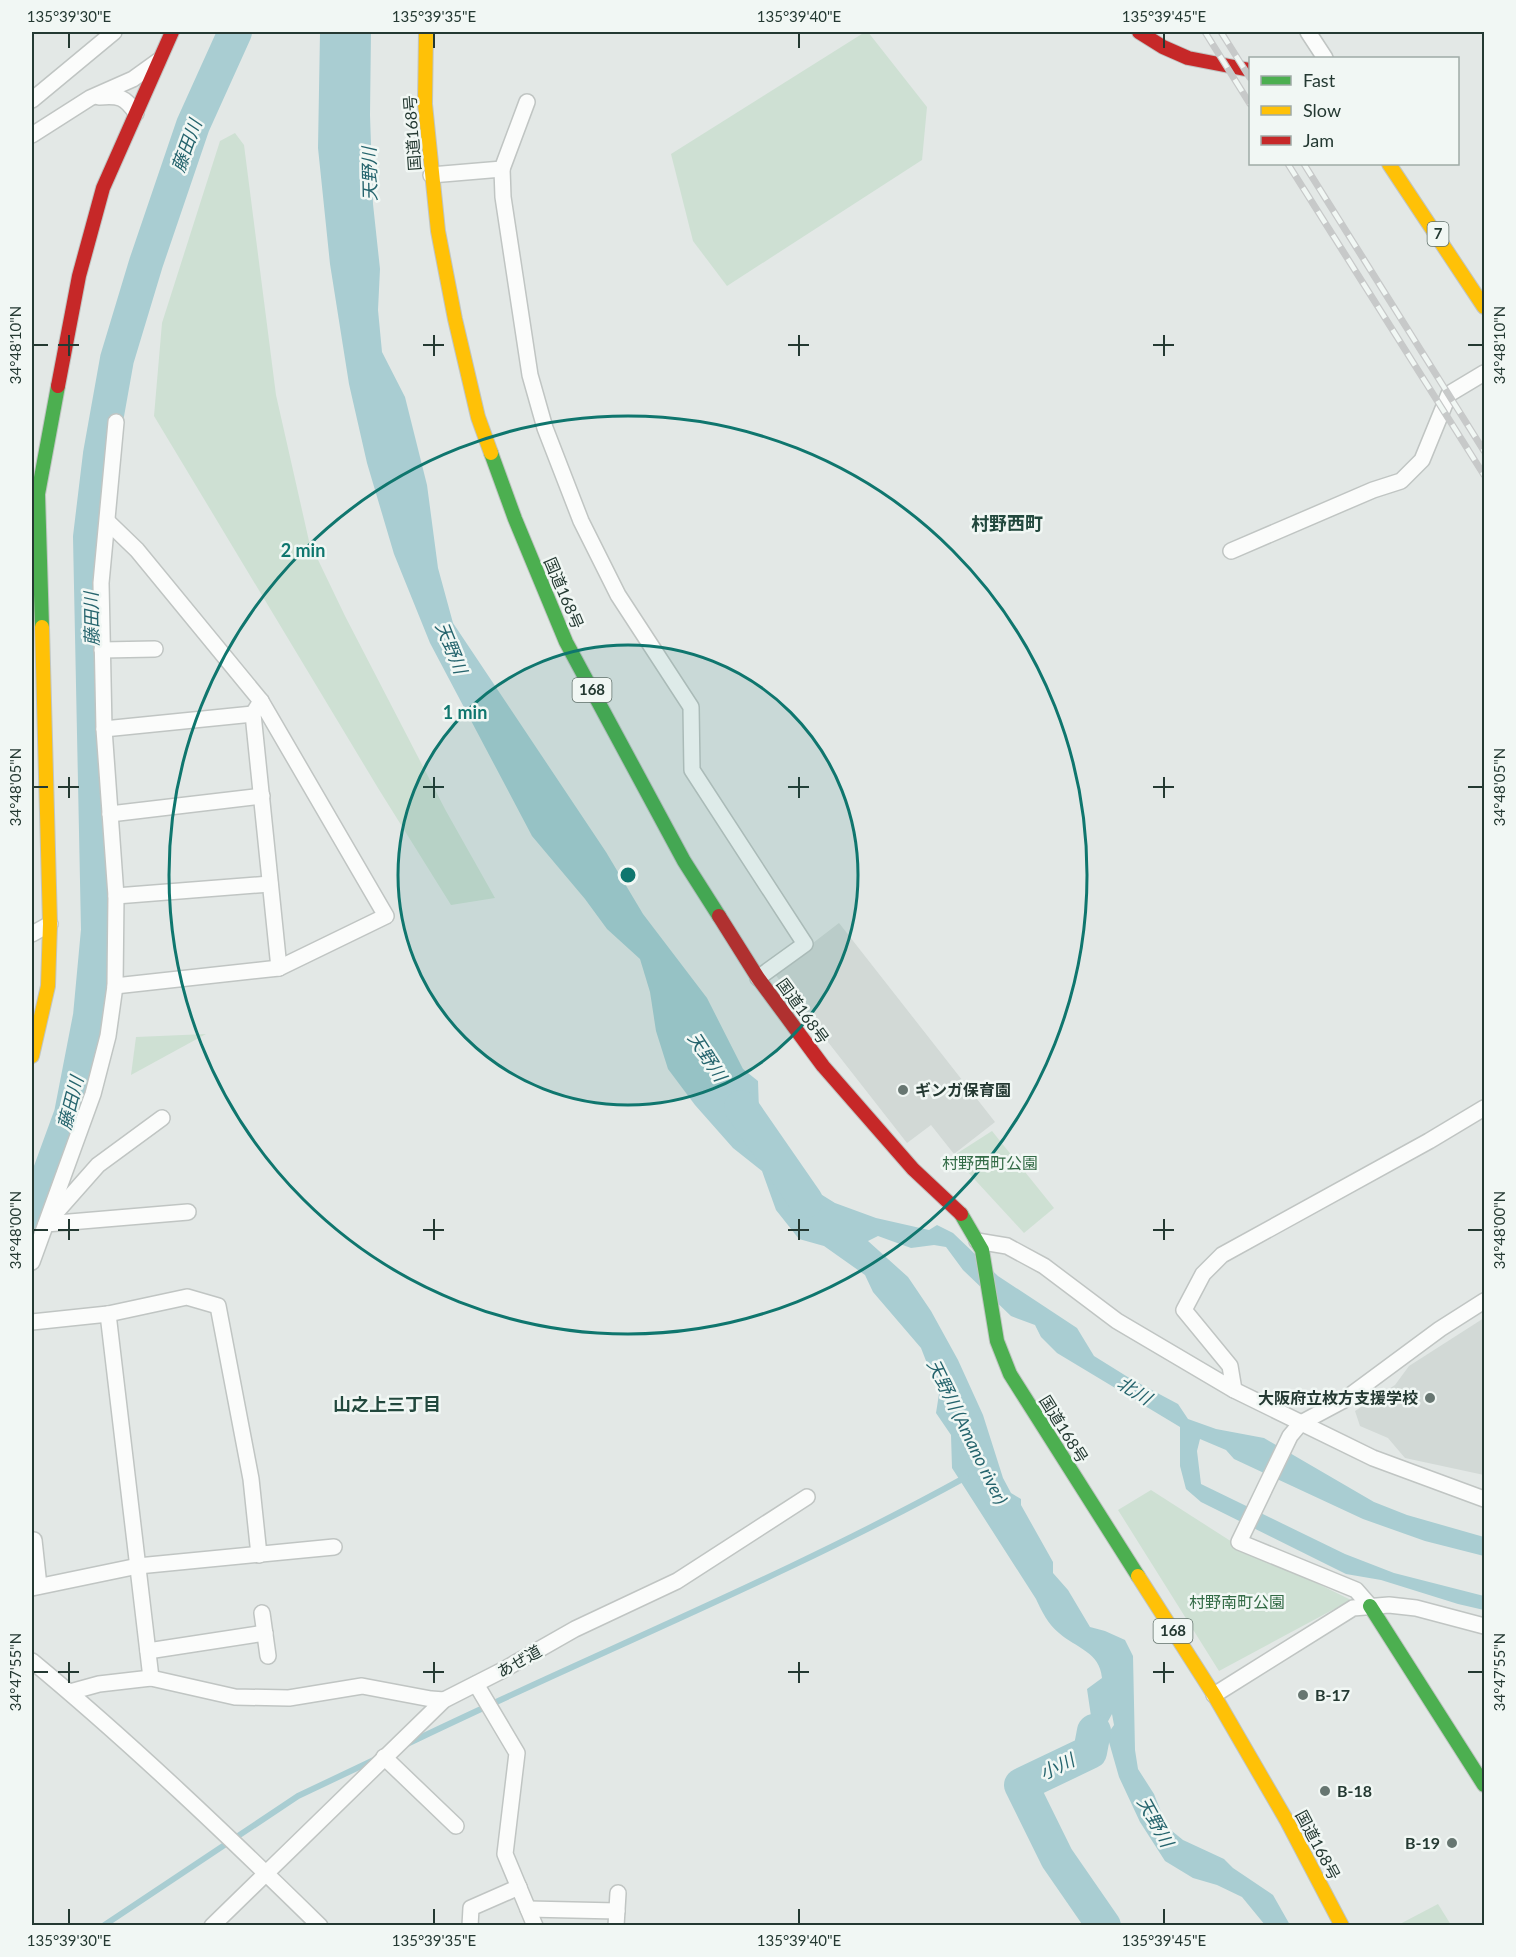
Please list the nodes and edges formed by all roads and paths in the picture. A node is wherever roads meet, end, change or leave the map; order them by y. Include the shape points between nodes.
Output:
1 (114, 32) edge
2 (172, 32) edge
3 (426, 32) edge
4 (1139, 32) edge
5 (1308, 32) edge
6 (1324, 57) edge
7 (159, 60) junction
8 (1249, 70) edge
9 (90, 98) junction
10 (32, 100) edge
11 (527, 102) dead end
12 (136, 113) junction
13 (32, 135) edge
14 (1390, 165) edge
15 (502, 169) junction
16 (431, 175) junction
17 (1485, 307) edge
18 (1485, 373) edge
19 (116, 422) dead end
20 (108, 522) junction
21 (1231, 551) dead end
22 (155, 649) dead end
23 (102, 650) junction
24 (257, 708) junction
25 (104, 729) junction
26 (262, 796) junction
27 (110, 814) junction
28 (270, 884) junction
29 (116, 896) junction
30 (50, 924) junction
31 (32, 934) edge
32 (279, 968) junction
33 (758, 978) junction
34 (115, 986) junction
35 (33, 1040) edge
36 (32, 1056) edge
37 (1485, 1108) edge
38 (162, 1118) dead end
39 (188, 1212) dead end
40 (46, 1224) junction
41 (979, 1246) junction
42 (32, 1262) edge
43 (1485, 1301) edge
44 (108, 1314) junction
45 (32, 1322) edge
46 (1234, 1390) junction
47 (1301, 1423) junction
48 (807, 1497) dead end
49 (1485, 1499) edge
50 (34, 1540) dead end
51 (334, 1547) dead end
52 (259, 1554) junction
53 (138, 1566) junction
54 (35, 1587) edge
55 (1370, 1606) junction
56 (262, 1613) dead end
57 (1485, 1626) edge
58 (265, 1633) junction
59 (148, 1651) junction
60 (268, 1656) dead end
61 (32, 1661) edge
62 (152, 1678) junction
63 (476, 1684) junction
64 (70, 1692) junction
65 (1214, 1695) junction
66 (444, 1700) junction
67 (384, 1757) junction
68 (1485, 1785) edge
69 (456, 1826) dead end
70 (267, 1873) junction
71 (519, 1887) junction
72 (618, 1893) dead end
73 (528, 1909) junction
74 (616, 1918) edge
75 (212, 1926) edge
76 (320, 1926) edge
77 (470, 1926) edge
78 (535, 1926) edge
79 (1342, 1926) edge

1 - 10 street
2 - 7 main road
3 - 16 main road, 国道168号 / 168 via 425,104
4 - 8 main road via 1188,58
5 - 6 street
7 - 9 street via 133,79
7 - 12 main road
9 - 12 street via 112,96 127,100
9 - 13 street
11 - 15 street
12 - 30 main road via 103,188 79,276 38,494
14 - 17 main road, 7
15 - 16 street
15 - 33 street via 530,375 545,428 580,520 618,595 691,707 692,770 805,944
16 - 33 main road, 国道168号 / 168 via 455,319 478,417 515,519 566,642 684,861
18 - 21 street via 1449,394 1422,460 1401,481
19 - 20 street
20 - 23 street via 101,583
20 - 24 street via 144,558
22 - 23 street
23 - 25 street
24 - 25 street
24 - 26 street
24 - 32 street via 386,915
25 - 27 street
26 - 27 street
26 - 28 street
27 - 29 street
28 - 29 street
28 - 32 street
29 - 34 street
30 - 31 street
30 - 35 main road via 48,986
32 - 34 street
33 - 41 main road, 国道168号 / 168 via 823,1066 914,1169 959,1211
34 - 40 street via 108,1036 93,1094
35 - 36 main road
37 - 46 street via 1222,1255 1203,1274 1184,1310 1230,1366
38 - 40 street via 98,1165
39 - 40 street
40 - 42 street
41 - 46 street via 1007,1246 1044,1266 1117,1321
41 - 65 main road, 国道168号 / 168 via 997,1341 1010,1374
43 - 47 street via 1344,1400
44 - 45 street
44 - 52 street via 187,1298 218,1306 251,1479
44 - 53 street
46 - 47 street
47 - 49 street via 1373,1458
47 - 55 street via 1290,1436 1239,1542 1356,1590
48 - 63 street, あぜ道 via 677,1581 574,1629
50 - 54 street
51 - 52 street
52 - 53 street
53 - 54 street
53 - 59 street
55 - 57 street via 1416,1608
55 - 65 street via 1353,1608
55 - 68 main road
56 - 58 street
58 - 59 street
58 - 60 street
59 - 62 street
61 - 64 street
62 - 64 street via 99,1684
62 - 66 street via 235,1697 289,1698 362,1686
63 - 66 street, あぜ道
63 - 71 street via 518,1753 505,1854
64 - 70 street
65 - 79 main road, 国道168号 / 168
66 - 67 street, あぜ道
67 - 69 street
67 - 70 street, あぜ道
70 - 75 street, あぜ道
70 - 76 street
71 - 73 street
71 - 77 street via 471,1908
72 - 74 street
73 - 74 street
73 - 78 street

